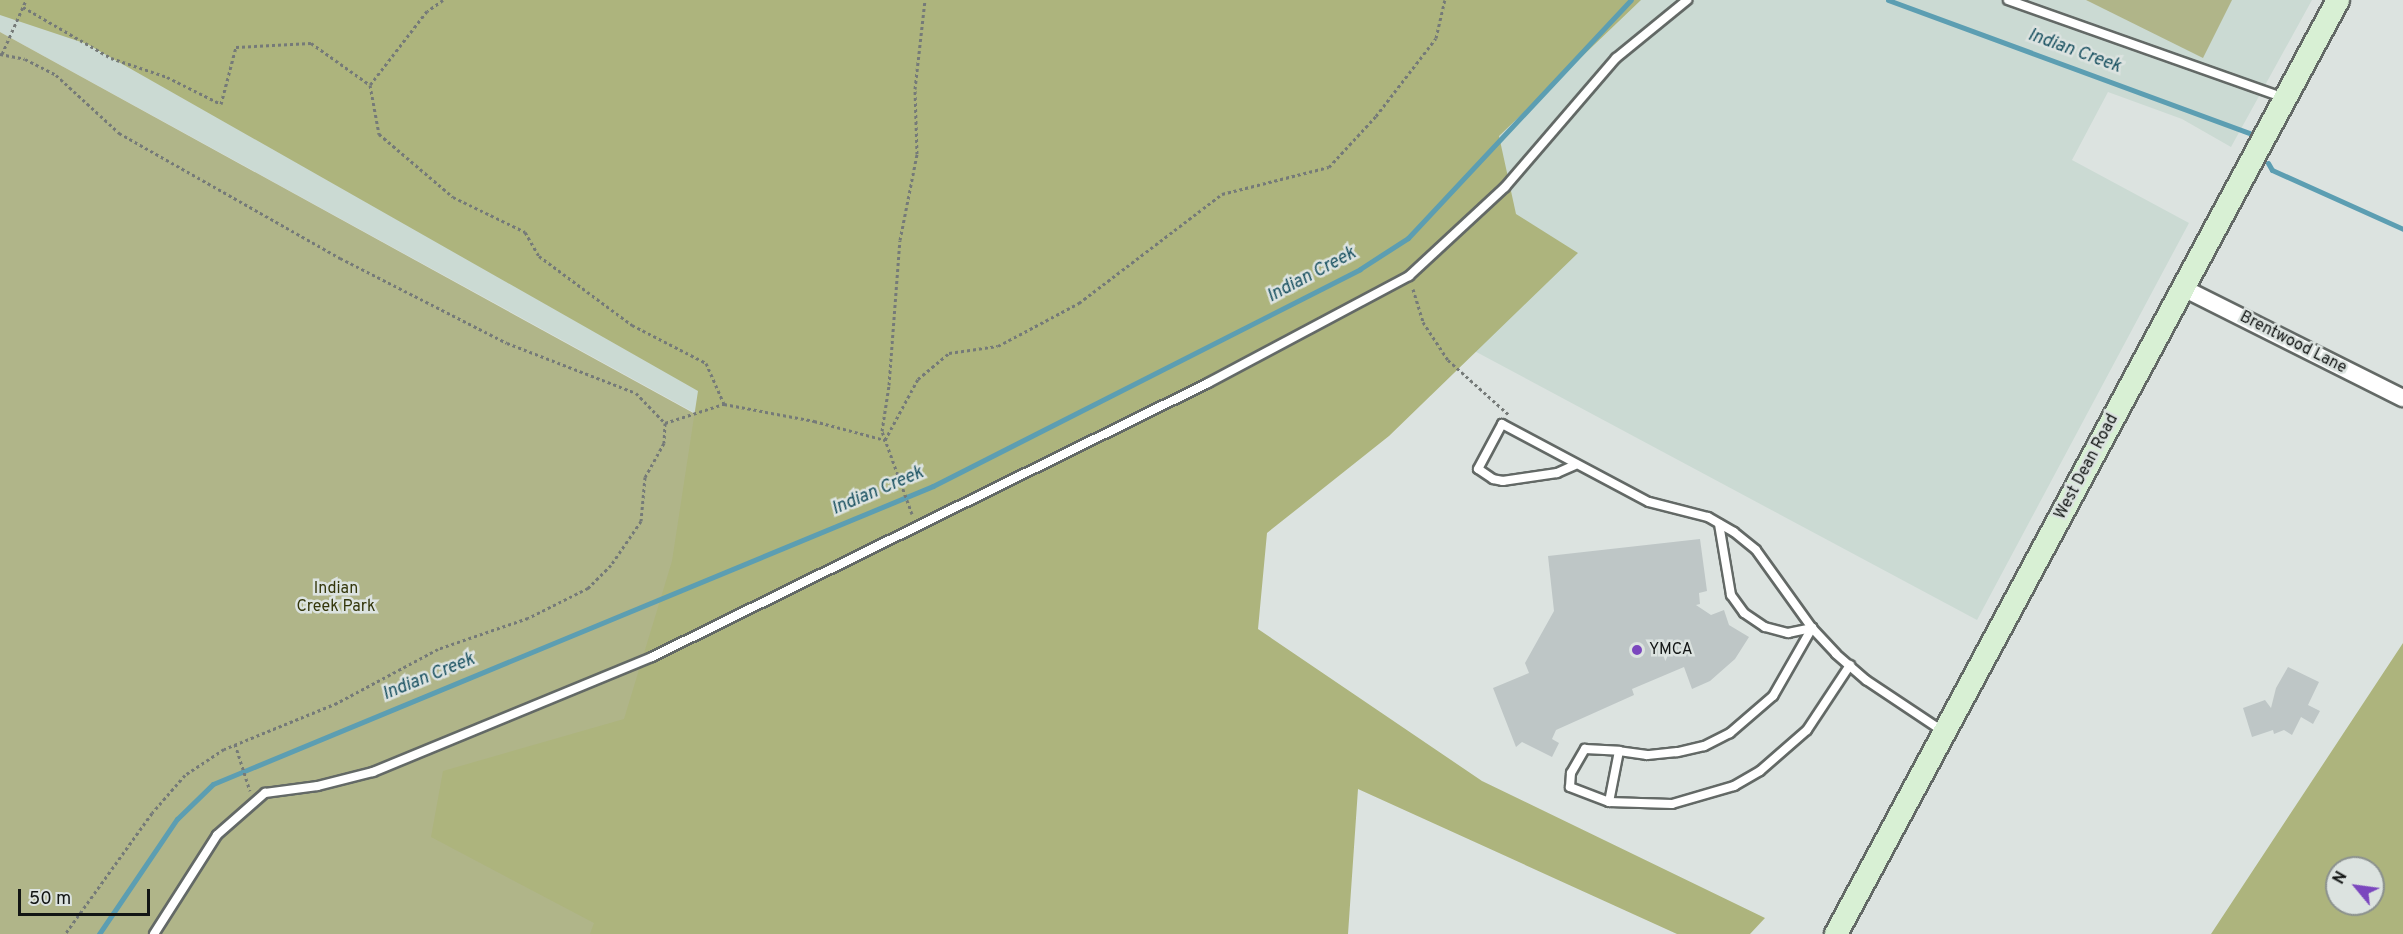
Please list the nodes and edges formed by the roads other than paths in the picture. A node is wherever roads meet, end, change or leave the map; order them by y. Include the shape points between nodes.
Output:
1 (1687, 0) edge
2 (2008, 0) edge
3 (2338, 0) edge
4 (2285, 99) junction
5 (2183, 288) junction
6 (2403, 398) edge
7 (1575, 465) junction
8 (1719, 524) junction
9 (1812, 628) junction
10 (1850, 665) junction
11 (1944, 733) junction
12 (1619, 751) junction
13 (1609, 802) junction
14 (154, 934) edge
15 (1836, 934) edge

1 - 14 lane via 1616,58 1505,187 1409,276 1208,383 652,657 373,772 318,786 265,793 217,836
2 - 4 lane
3 - 4 street, West Dean Road
4 - 5 street, West Dean Road
5 - 6 street, Brentwood Lane
5 - 11 street, West Dean Road
7 - 7 lane via 1502,424 1478,469 1503,481 1557,473
7 - 8 lane via 1649,502 1684,509
8 - 9 lane via 1756,550
8 - 9 lane via 1731,595 1744,613 1765,627 1788,633
9 - 10 lane
9 - 12 lane via 1773,696 1730,733 1704,746 1677,752 1647,755
10 - 11 lane
10 - 13 lane via 1807,730 1760,771 1734,786 1672,804
11 - 15 street, West Dean Road
12 - 13 lane
12 - 13 lane via 1585,749 1571,773 1570,787

